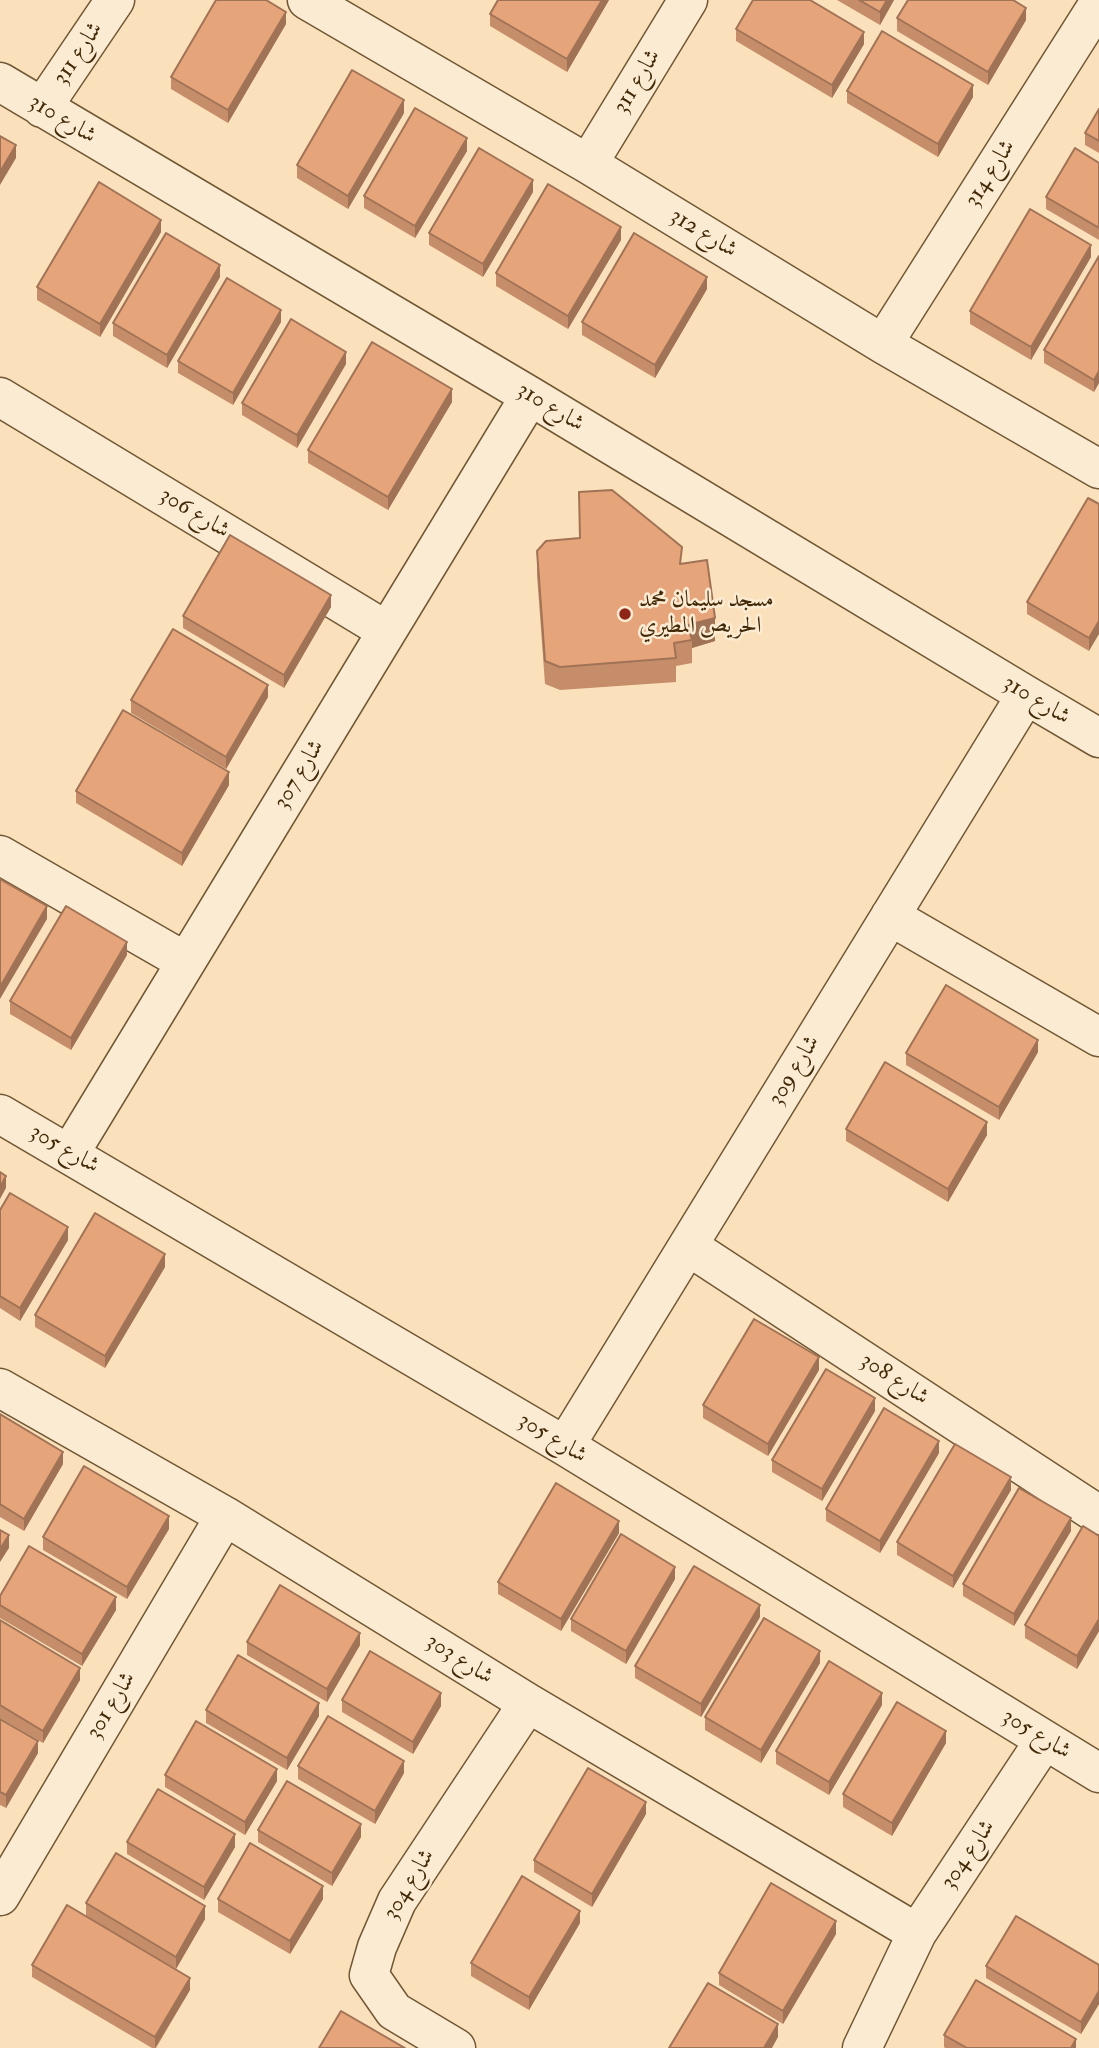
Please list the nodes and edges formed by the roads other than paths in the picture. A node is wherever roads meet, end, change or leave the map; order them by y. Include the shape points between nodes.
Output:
1 (115, 0) edge
2 (307, 0) edge
3 (688, 0) edge
4 (1099, 3) edge
5 (0, 82) edge
6 (42, 108) junction
7 (589, 164) junction
8 (883, 344) junction
9 (530, 396) junction
10 (0, 397) edge
11 (1099, 469) edge
12 (387, 631) junction
13 (1026, 695) junction
14 (1099, 738) edge
15 (0, 855) edge
16 (890, 916) junction
17 (186, 962) junction
18 (1099, 1037) edge
19 (0, 1114) edge
20 (70, 1153) junction
21 (688, 1246) junction
22 (0, 1388) edge
23 (565, 1446) junction
24 (1099, 1515) edge
25 (225, 1516) junction
26 (528, 1703) junction
27 (1044, 1741) junction
28 (1099, 1773) edge
29 (0, 1896) edge
30 (917, 1933) junction
31 (456, 2048) edge
32 (862, 2048) edge

1 - 6 street, شارع 311
2 - 7 street, شارع 312
3 - 7 street, شارع 311
4 - 8 street, شارع 314
5 - 6 street, شارع 310
6 - 9 street, شارع 310
7 - 8 street, شارع 312
8 - 11 street, شارع 312
9 - 12 street, شارع 307
9 - 13 street, شارع 310
10 - 12 street, شارع 306
12 - 17 street, شارع 307
13 - 14 street, شارع 310
13 - 16 street, شارع 309
15 - 17 street
16 - 18 street
16 - 21 street, شارع 309
17 - 20 street, شارع 307
19 - 20 street, شارع 305
20 - 23 street, شارع 305
21 - 23 street, شارع 309
21 - 24 street, شارع 308
22 - 25 street, شارع 303
23 - 27 street, شارع 305
25 - 26 street, شارع 303
25 - 29 street, شارع 301
26 - 30 street, شارع 303
26 - 31 street, شارع 304 via 397,1901 369,1975 394,2011
27 - 28 street, شارع 305
27 - 30 street, شارع 304
30 - 32 street, شارع 304

